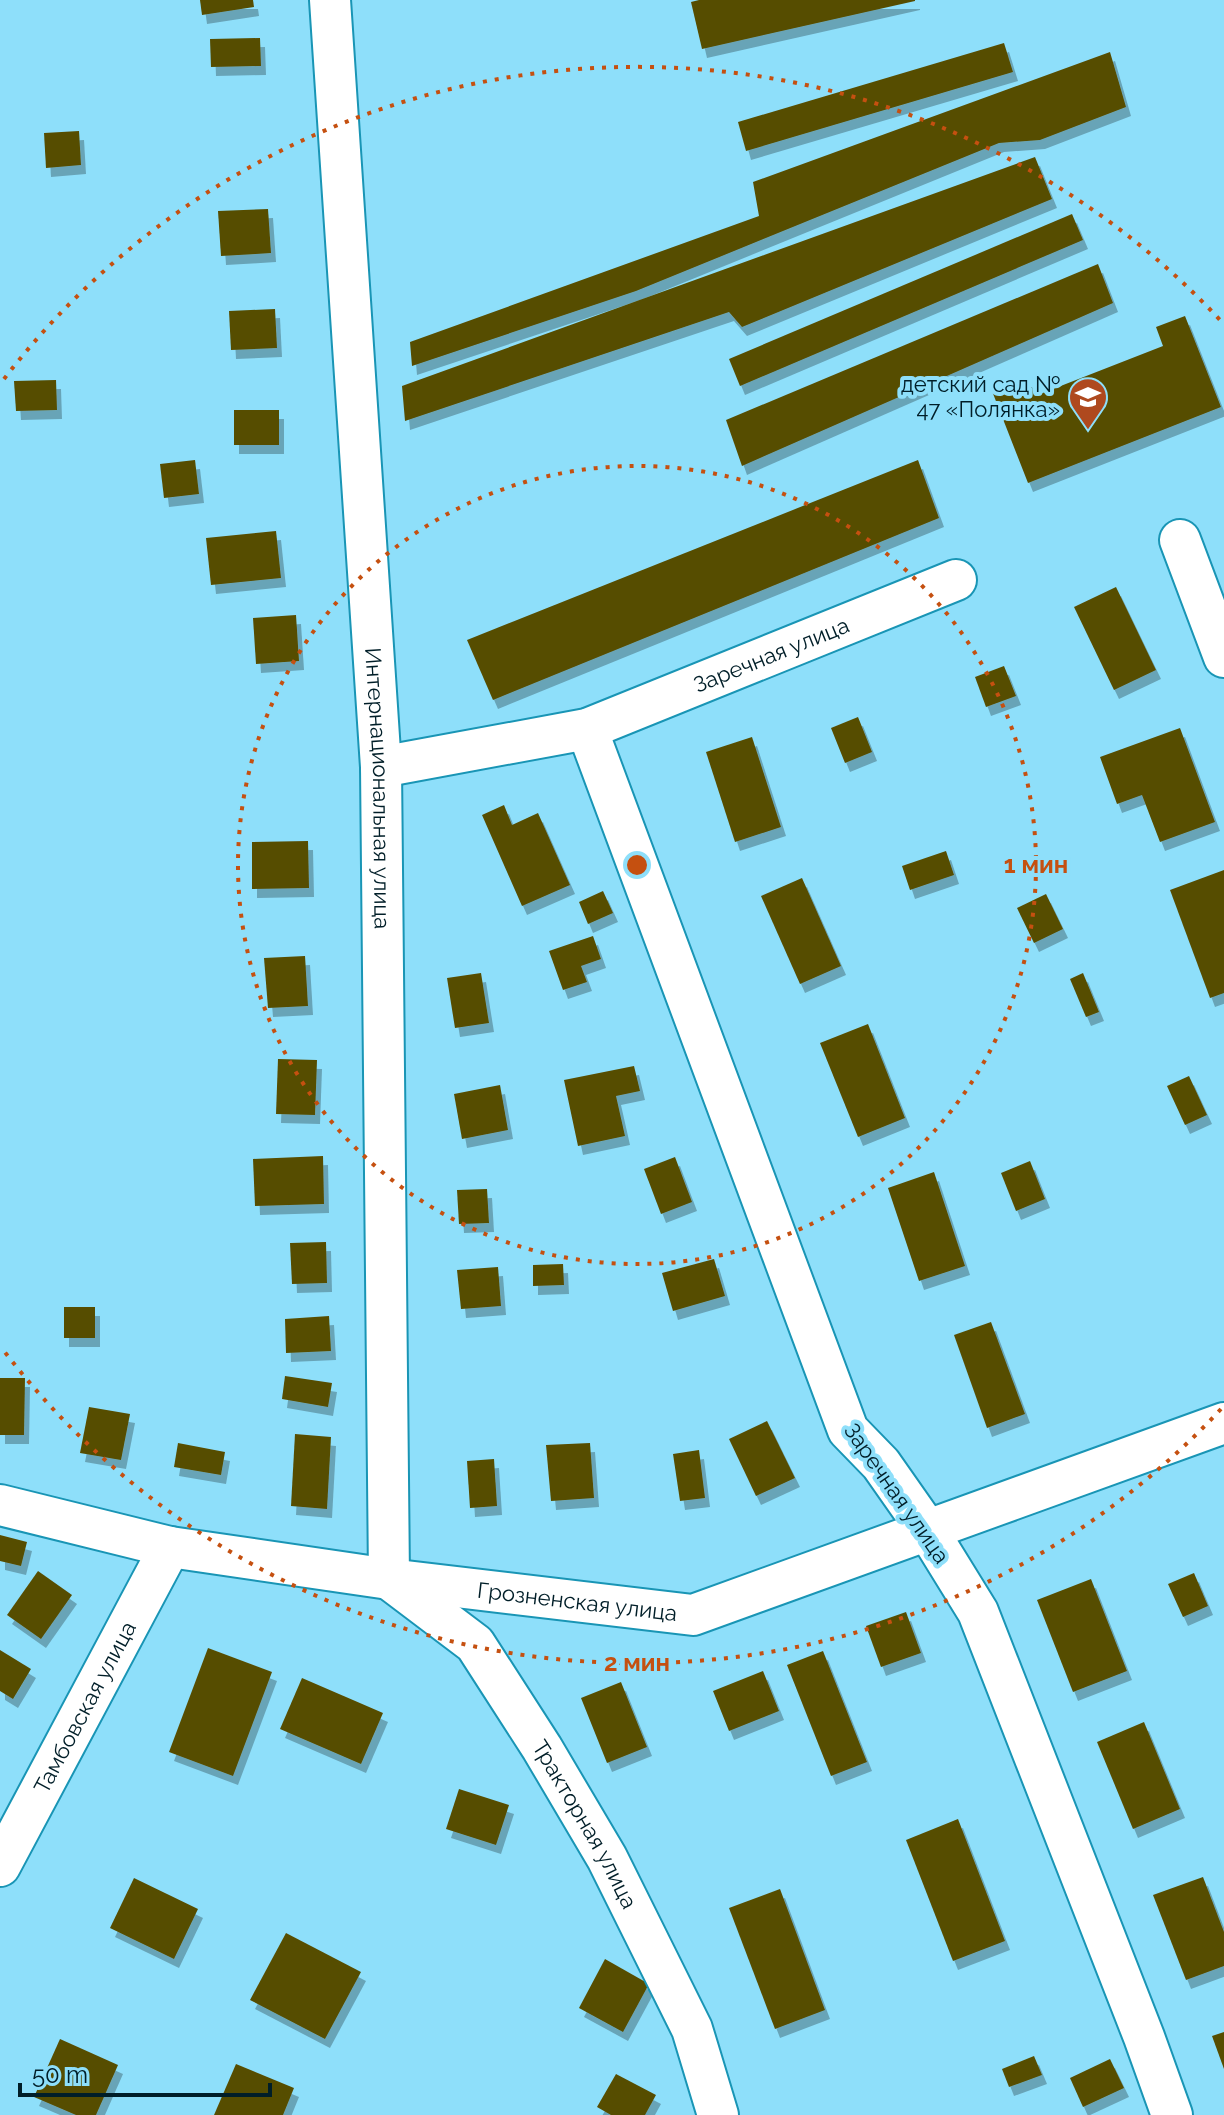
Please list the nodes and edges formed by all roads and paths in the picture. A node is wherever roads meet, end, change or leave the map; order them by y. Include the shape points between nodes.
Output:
1 (330, 0) edge
2 (1180, 540) dead end
3 (956, 580) dead end
4 (1224, 657) edge
5 (587, 729) junction
6 (381, 767) junction
7 (1224, 1423) edge
8 (0, 1505) edge
9 (928, 1531) junction
10 (170, 1547) junction
11 (389, 1579) junction
12 (0, 1866) edge
13 (713, 2110) edge
14 (1172, 2115) edge

1 - 6 street, Интернациональная улица
2 - 4 street
3 - 5 street, Заречная улица
5 - 6 street, Заречная улица
5 - 9 street, Заречная улица via 848,1430 881,1464
6 - 11 street, Интернациональная улица
7 - 9 street, Грозненская улица
8 - 10 street, Грозненская улица
9 - 11 street, Грозненская улица via 693,1615
9 - 14 street, Заречная улица via 978,1612
10 - 11 street, Грозненская улица
10 - 12 street, Тамбовская улица
11 - 13 street, Тракторная улица via 475,1644 542,1748 607,1858 692,2029

